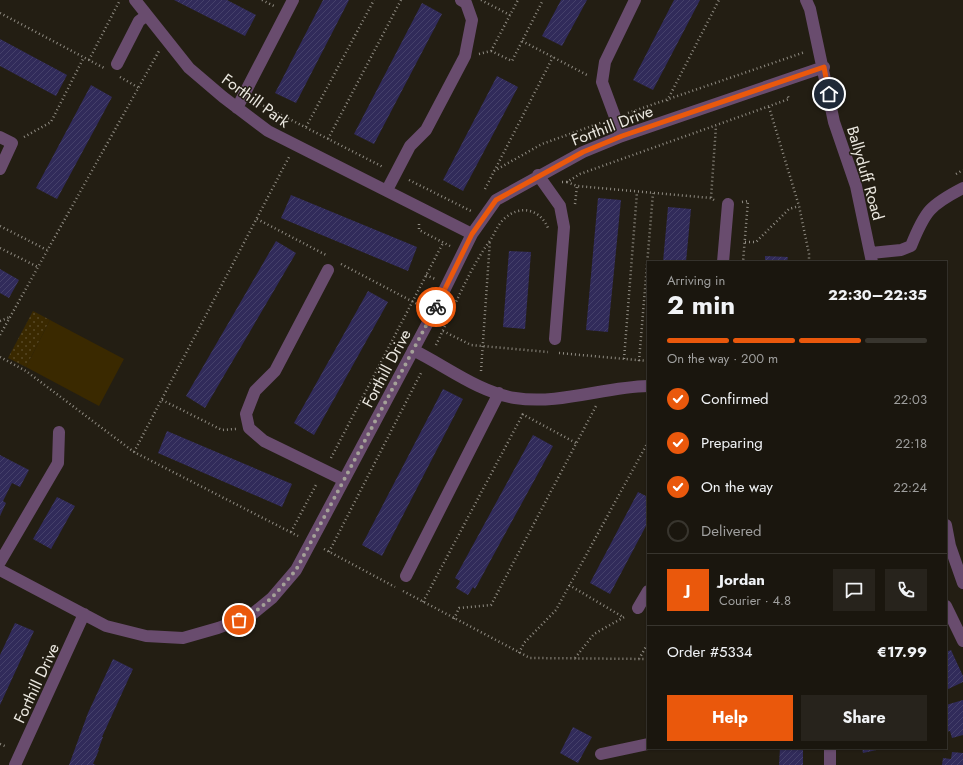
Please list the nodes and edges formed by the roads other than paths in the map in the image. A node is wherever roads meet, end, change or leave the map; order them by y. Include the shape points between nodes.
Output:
1 (135, 0) edge
2 (293, 0) edge
3 (461, 0) edge
4 (635, 0) edge
5 (806, 0) edge
6 (147, 15) junction
7 (117, 64) dead end
8 (824, 67) junction
9 (237, 108) junction
10 (622, 136) junction
11 (0, 137) edge
12 (0, 169) edge
13 (541, 179) junction
14 (963, 188) edge
15 (387, 190) junction
16 (728, 204) road end
17 (472, 234) junction
18 (872, 257) edge
19 (723, 261) edge
20 (328, 270) dead end
21 (555, 339) dead end
22 (413, 350) junction
23 (647, 386) edge
24 (497, 398) junction
25 (58, 432) dead end
26 (344, 480) junction
27 (947, 530) edge
28 (0, 562) edge
29 (0, 570) edge
30 (406, 576) dead end
31 (963, 583) edge
32 (647, 593) edge
33 (638, 608) road end
34 (947, 612) edge
35 (84, 614) junction
36 (963, 641) edge
37 (647, 744) edge
38 (830, 749) edge
39 (601, 754) dead end
40 (15, 765) edge
41 (830, 765) edge

1 - 6 street, Forthill Park
2 - 9 street
3 - 15 street via 466,3 472,20 465,56 426,130 410,146
4 - 10 street via 605,62 602,82
5 - 8 street, Ballyduff Road
6 - 7 street via 139,21
6 - 9 street, Forthill Park via 189,68
8 - 10 street, Forthill Drive
8 - 18 street, Ballyduff Road via 834,122 856,186
9 - 15 street, Forthill Park via 268,131
10 - 13 street, Forthill Drive via 583,152
11 - 12 street via 12,143
13 - 17 street, Forthill Drive via 496,200
13 - 21 street via 560,206 564,227
14 - 18 street via 939,201 926,215 911,246
15 - 17 street, Forthill Park
16 - 19 street
17 - 22 street, Forthill Drive
20 - 26 street via 276,371 255,391 246,414 249,428 264,441
22 - 24 street
22 - 26 street, Forthill Drive
23 - 24 street via 548,399
24 - 30 street
25 - 28 street via 58,464
26 - 35 street, Forthill Drive via 296,570 272,598 250,616 183,638 146,636 106,626
27 - 31 street
29 - 35 street, Forthill Drive
32 - 33 street
34 - 36 street
35 - 40 street, Forthill Drive
37 - 39 street
38 - 41 street

